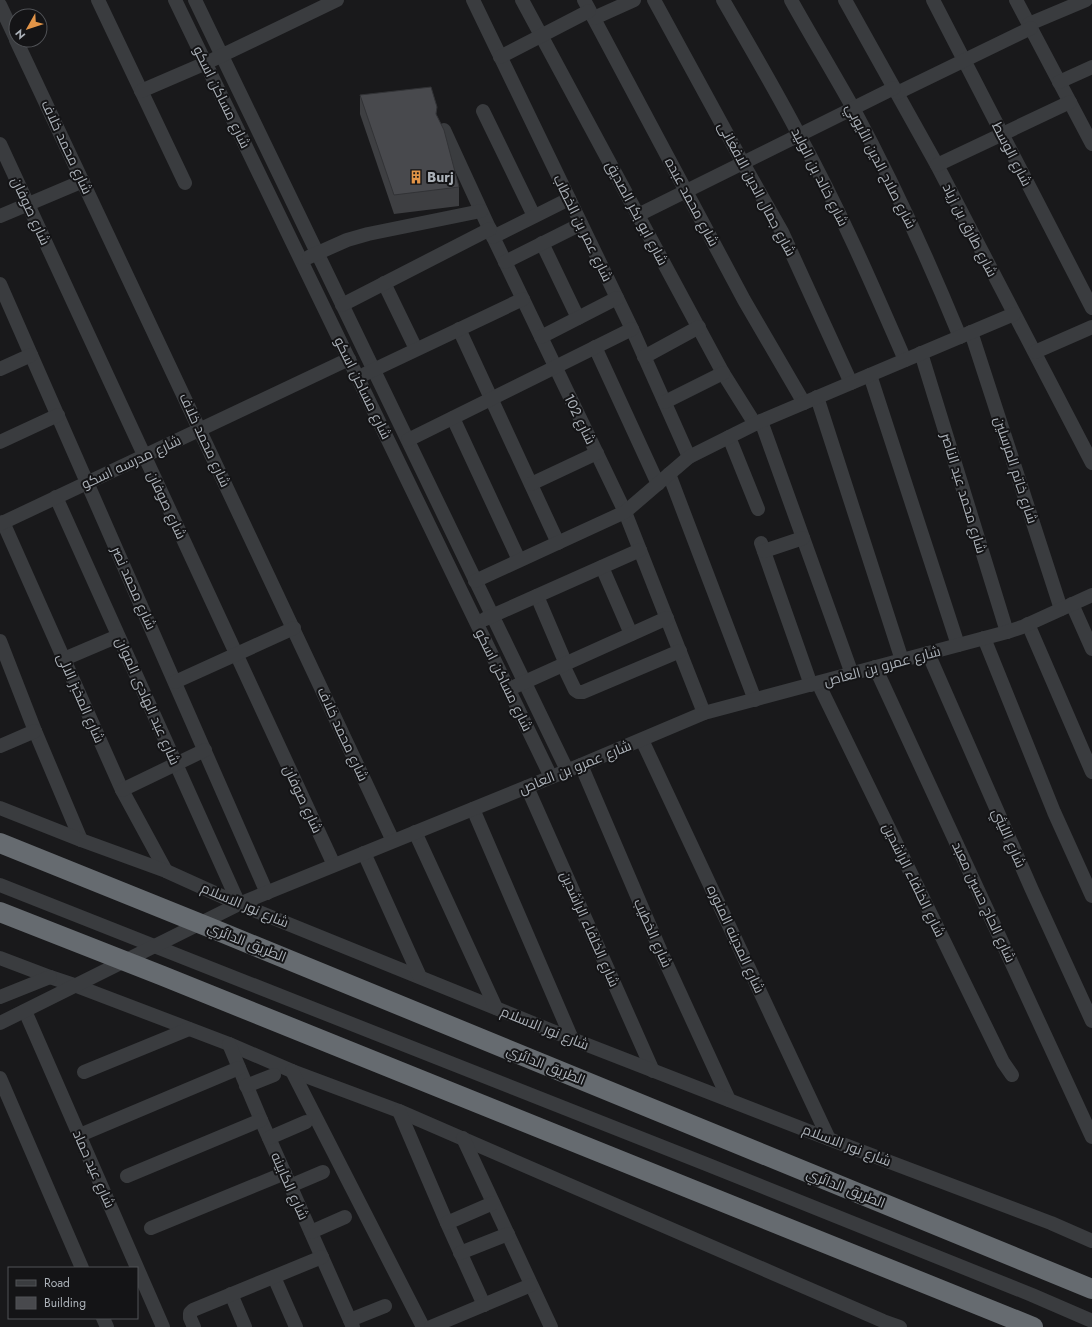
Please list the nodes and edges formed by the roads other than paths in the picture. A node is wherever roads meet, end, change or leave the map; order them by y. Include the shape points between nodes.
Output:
1 (98, 0) edge
2 (337, 0) edge
3 (473, 0) edge
4 (522, 0) edge
5 (634, 0) edge
6 (723, 0) edge
7 (791, 0) edge
8 (845, 0) edge
9 (933, 0) edge
10 (1016, 0) edge
11 (1086, 0) edge
12 (200, 1) edge
13 (656, 1) edge
14 (0, 5) edge
15 (178, 6) edge
16 (589, 10) edge
17 (8, 22) edge
18 (1030, 26) junction
19 (541, 36) junction
20 (20, 48) edge
21 (222, 55) junction
22 (500, 57) junction
23 (964, 61) junction
24 (206, 63) junction
25 (1092, 67) edge
26 (1059, 82) junction
27 (141, 91) junction
28 (896, 91) junction
29 (1070, 102) junction
30 (853, 108) junction
31 (483, 111) dead end
32 (444, 130) edge
33 (1002, 134) junction
34 (799, 135) junction
35 (1090, 138) edge
36 (0, 144) edge
37 (743, 163) junction
38 (937, 165) junction
39 (83, 181) junction
40 (185, 183) dead end
41 (686, 191) junction
42 (569, 199) junction
43 (28, 204) junction
44 (481, 211) junction
45 (638, 215) junction
46 (0, 216) edge
47 (534, 216) junction
48 (581, 224) junction
49 (491, 233) junction
50 (542, 243) junction
51 (317, 253) junction
52 (302, 261) junction
53 (505, 262) junction
54 (384, 283) junction
55 (1, 290) edge
56 (617, 298) junction
57 (523, 299) junction
58 (342, 305) junction
59 (1092, 308) edge
60 (1014, 314) junction
61 (578, 318) junction
62 (1092, 327) edge
63 (699, 328) junction
64 (459, 329) junction
65 (632, 329) junction
66 (966, 334) junction
67 (541, 337) junction
68 (595, 347) junction
69 (416, 349) junction
70 (1035, 352) junction
71 (921, 353) junction
72 (31, 355) junction
73 (644, 357) junction
74 (349, 359) junction
75 (905, 360) junction
76 (555, 367) junction
77 (0, 369) edge
78 (374, 370) junction
79 (723, 373) junction
80 (870, 375) junction
81 (358, 377) junction
82 (851, 383) junction
83 (491, 399) junction
84 (810, 400) junction
85 (665, 402) junction
86 (58, 415) junction
87 (453, 418) junction
88 (758, 422) junction
89 (200, 430) junction
90 (730, 437) junction
91 (408, 440) junction
92 (0, 442) edge
93 (597, 453) junction
94 (144, 456) junction
95 (689, 457) junction
96 (1092, 463) edge
97 (669, 474) junction
98 (88, 483) junction
99 (531, 484) junction
100 (658, 484) junction
101 (56, 498) junction
102 (758, 509) dead end
103 (442, 510) junction
104 (625, 512) junction
105 (425, 517) junction
106 (1, 523) edge
107 (803, 538) junction
108 (558, 542) junction
109 (640, 550) junction
110 (519, 560) junction
111 (602, 567) junction
112 (475, 580) junction
113 (1092, 595) edge
114 (537, 596) junction
115 (1066, 606) junction
116 (492, 616) junction
117 (667, 618) junction
118 (476, 623) junction
119 (1028, 624) junction
120 (294, 628) junction
121 (1007, 632) junction
122 (631, 634) junction
123 (118, 636) junction
124 (984, 638) junction
125 (0, 641) edge
126 (958, 645) junction
127 (1092, 649) edge
128 (680, 650) junction
129 (928, 653) junction
130 (236, 654) junction
131 (64, 659) junction
132 (902, 660) junction
133 (564, 664) junction
134 (5, 668) edge
135 (875, 668) junction
136 (852, 674) junction
137 (175, 682) junction
138 (525, 682) junction
139 (815, 684) junction
140 (509, 689) junction
141 (755, 700) junction
142 (704, 713) junction
143 (35, 731) junction
144 (642, 740) junction
145 (0, 746) edge
146 (205, 750) junction
147 (176, 764) junction
148 (581, 765) junction
149 (567, 770) junction
150 (1092, 772) edge
151 (551, 777) junction
152 (526, 787) junction
153 (122, 790) junction
154 (0, 808) edge
155 (473, 809) junction
156 (415, 832) junction
157 (81, 840) junction
158 (393, 841) junction
159 (0, 843) edge
160 (364, 853) junction
161 (334, 865) junction
162 (166, 871) junction
163 (0, 885) edge
164 (268, 892) junction
165 (1092, 896) edge
166 (240, 904) junction
167 (0, 912) edge
168 (0, 958) edge
169 (50, 977) junction
170 (420, 977) junction
171 (74, 985) junction
172 (0, 997) edge
173 (496, 1008) junction
174 (25, 1011) junction
175 (1092, 1021) edge
176 (0, 1023) edge
177 (189, 1029) junction
178 (572, 1039) junction
179 (229, 1044) junction
180 (239, 1068) junction
181 (292, 1071) junction
182 (653, 1071) junction
183 (84, 1072) dead end
184 (274, 1075) dead end
185 (1012, 1076) dead end
186 (0, 1078) edge
187 (246, 1086) junction
188 (728, 1100) junction
189 (399, 1111) junction
190 (261, 1120) junction
191 (306, 1122) dead end
192 (80, 1135) junction
193 (1092, 1137) edge
194 (269, 1138) junction
195 (463, 1138) junction
196 (829, 1139) junction
197 (323, 1172) dead end
198 (127, 1176) dead end
199 (288, 1179) junction
200 (493, 1203) junction
201 (345, 1217) dead end
202 (447, 1223) junction
203 (151, 1228) dead end
204 (311, 1232) junction
205 (508, 1234) junction
206 (1092, 1241) edge
207 (460, 1253) junction
208 (322, 1257) junction
209 (82, 1267) edge
210 (137, 1267) edge
211 (138, 1269) edge
212 (274, 1277) junction
213 (531, 1285) junction
214 (1092, 1289) edge
215 (231, 1294) junction
216 (484, 1305) junction
217 (385, 1306) dead end
218 (1092, 1321) edge
219 (352, 1324) edge
220 (163, 1327) edge
221 (194, 1327) edge
222 (245, 1327) edge
223 (296, 1327) edge
224 (423, 1327) edge
225 (431, 1327) edge
226 (551, 1327) edge
227 (900, 1327) edge
228 (1033, 1327) edge

1 - 27 street
2 - 21 street
3 - 22 street, شارع عمر بن الخطاب
4 - 19 street, شارع ابو بكر الصديق
5 - 16 street
6 - 34 street, شارع خالد بن الوليد
7 - 30 street, شارع صلاح الدين الأيوبي
8 - 28 street, شارع طارق بن زياد
9 - 23 street, شارع الوسط
10 - 18 street
11 - 18 street
12 - 15 street
12 - 21 street, شارع مساكن اسكو
13 - 37 street, شارع جمال الدين الافغانى
14 - 17 street, شارع محمد خلاف
15 - 24 street, شارع مساكن اسكو
16 - 19 street
16 - 41 street, شارع محمد عبده
18 - 23 street
18 - 26 street
19 - 22 street
19 - 45 street, شارع ابو بكر الصديق
20 - 39 street, شارع محمد خلاف
21 - 24 street
21 - 51 street, شارع مساكن اسكو
22 - 42 street, شارع عمر بن الخطاب
23 - 28 street
23 - 33 street, شارع الوسط
24 - 27 street
24 - 52 street, شارع مساكن اسكو
25 - 26 street
26 - 29 street
27 - 40 street
28 - 30 street
28 - 38 street, شارع طارق بن زياد
29 - 33 street
29 - 35 street
30 - 34 street
30 - 66 street, شارع صلاح الدين الأيوبي
31 - 47 street
32 - 44 street, شارع 102
33 - 38 street
33 - 59 street, شارع الوسط
34 - 37 street
34 - 75 street, شارع خالد بن الوليد via 842,218
36 - 43 street, شارع صوفان
37 - 41 street
37 - 82 street, شارع جمال الدين الافغانى via 782,232
38 - 60 street, شارع طارق بن زياد
39 - 43 street
39 - 89 street, شارع محمد خلاف
41 - 45 street
41 - 84 street, شارع محمد عبده via 744,300
42 - 47 street
42 - 48 street, شارع عمر بن الخطاب
43 - 46 street
43 - 94 street, شارع صوفان
44 - 49 street, شارع 102
44 - 51 street via 368,234
45 - 63 street, شارع ابو بكر الصديق
47 - 49 street
48 - 50 street
48 - 56 street, شارع عمر بن الخطاب
49 - 53 street, شارع 102
49 - 54 street
50 - 53 street
50 - 61 street
51 - 52 street
51 - 58 street, شارع مساكن اسكو
52 - 74 street, شارع مساكن اسكو
53 - 57 street, شارع 102
54 - 58 street
54 - 69 street
55 - 72 street, شارع محمد نصر
56 - 61 street
56 - 65 street, شارع عمر بن الخطاب
57 - 64 street
57 - 67 street, شارع 102
58 - 78 street, شارع مساكن اسكو
60 - 66 street
60 - 70 street, شارع طارق بن زياد
61 - 67 street
62 - 70 street
63 - 73 street
63 - 79 street, شارع ابو بكر الصديق
64 - 69 street
64 - 83 street
65 - 68 street
65 - 73 street, شارع عمر بن الخطاب
66 - 71 street
66 - 115 street, شارع خاتم المرسلين
67 - 76 street, شارع 102
68 - 76 street
68 - 100 street
69 - 78 street
70 - 96 street, شارع طارق بن زياد
71 - 75 street
71 - 121 street, شارع محمد عبد الناصر
72 - 77 street
72 - 86 street, شارع محمد نصر
73 - 85 street, شارع عمر بن الخطاب
74 - 81 street, شارع مساكن اسكو
74 - 89 street, شارع مدرسه اسكو
75 - 80 street
76 - 83 street
76 - 93 street, شارع 102
78 - 81 street
78 - 91 street, شارع مساكن اسكو
79 - 85 street
79 - 88 street, شارع ابو بكر الصديق
80 - 82 street
80 - 126 street
81 - 105 street, شارع مساكن اسكو
82 - 84 street
83 - 87 street
83 - 99 street
84 - 88 street
84 - 132 street, شارع محمد عبده
85 - 95 street, شارع عمر بن الخطاب
86 - 92 street
86 - 98 street, شارع محمد نصر
87 - 91 street
87 - 110 street
88 - 90 street
88 - 107 street, شارع ابو بكر الصديق
89 - 94 street, شارع مدرسه اسكو
89 - 120 street, شارع محمد خلاف
90 - 95 street
90 - 102 street
91 - 103 street, شارع مساكن اسكو
93 - 99 street
93 - 104 street, شارع 102
94 - 98 street, شارع مدرسه اسكو
94 - 130 street, شارع صوفان
95 - 97 street
97 - 100 street
97 - 141 street
98 - 101 street, شارع مدرسه اسكو
98 - 137 street, شارع محمد نصر
99 - 108 street
100 - 104 street
101 - 106 street, شارع مدرسه اسكو
101 - 123 street, شارع عبد الهادى الموان
103 - 105 street
103 - 112 street, شارع مساكن اسكو
104 - 108 street
104 - 109 street, شارع 102
105 - 118 street, شارع مساكن اسكو
106 - 131 street, شارع المخبز الالى
107 - 136 street, شارع ابو بكر الصديق
107 - 139 street, شارع الخلفاء الراشدين via 762,547
108 - 110 street
109 - 111 street
109 - 117 street, شارع 102
110 - 112 street
111 - 114 street
111 - 122 street
112 - 116 street, شارع مساكن اسكو
113 - 115 street, شارع عمرو بن العاص
114 - 116 street
114 - 133 street
115 - 119 street, شارع عمرو بن العاص
115 - 127 street, شارع خاتم المرسلين
116 - 118 street
116 - 138 street, شارع مساكن اسكو
117 - 122 street
117 - 128 street, شارع 102
118 - 140 street, شارع مساكن اسكو
119 - 121 street, شارع عمرو بن العاص
119 - 150 street
120 - 130 street
120 - 158 street, شارع محمد خلاف
121 - 124 street, شارع عمرو بن العاص
122 - 133 street
123 - 131 street
123 - 147 street, شارع عبد الهادى الموان
124 - 126 street, شارع عمرو بن العاص
124 - 165 street via 1054,812
125 - 134 street
126 - 129 street, شارع عمرو بن العاص
128 - 133 street via 583,692 575,690
128 - 142 street, شارع 102
129 - 132 street, شارع عمرو بن العاص
129 - 175 street, شارع الليثي
130 - 137 street
130 - 161 street, شارع صوفان
131 - 153 street, شارع المخبز الالى
132 - 135 street, شارع عمرو بن العاص
133 - 138 street
134 - 143 street
135 - 136 street, شارع عمرو بن العاص
135 - 193 street, شارع الحاج حسين معبد
136 - 139 street, شارع عمرو بن العاص
137 - 146 street, شارع محمد نصر
138 - 140 street
138 - 149 street, شارع مساكن اسكو
139 - 141 street, شارع عمرو بن العاص
139 - 185 street, شارع الخلفاء الراشدين
140 - 151 street, شارع مساكن اسكو
141 - 142 street, شارع عمرو بن العاص
142 - 144 street, شارع عمرو بن العاص
143 - 145 street
143 - 157 street
144 - 148 street, شارع عمرو بن العاص
144 - 196 street, شارع المدينه المنوره
146 - 147 street
146 - 164 street, شارع محمد نصر
147 - 153 street
147 - 166 street, شارع عبد الهادى الموان
148 - 149 street, شارع عمرو بن العاص
148 - 188 street, شارع الخطيب
149 - 151 street, شارع عمرو بن العاص
151 - 152 street, شارع عمرو بن العاص
152 - 155 street, شارع عمرو بن العاص
152 - 182 street, شارع الخلفاء الراشدين
153 - 162 street, شارع المخبز الالى
154 - 157 street, شارع نور الاسلام
155 - 156 street, شارع عمرو بن العاص
155 - 178 street
156 - 158 street, شارع عمرو بن العاص
156 - 173 street
157 - 162 street, شارع نور الاسلام
158 - 160 street, شارع عمرو بن العاص
159 - 214 highway, الطريق الدائري
160 - 161 street, شارع عمرو بن العاص
160 - 170 street
161 - 164 street, شارع عمرو بن العاص
162 - 166 street, شارع نور الاسلام
163 - 218 street via 720,1170
164 - 166 street, شارع عمرو بن العاص
166 - 170 street, شارع نور الاسلام
166 - 171 street, شارع عمرو بن العاص
167 - 228 highway
168 - 169 street
169 - 171 street
169 - 172 street
170 - 173 street, شارع نور الاسلام
171 - 174 street, شارع عمرو بن العاص
171 - 177 street
173 - 178 street, شارع نور الاسلام
174 - 176 street, شارع عمرو بن العاص
174 - 192 street, شارع عيد حماد
177 - 179 street
177 - 183 street
178 - 182 street, شارع نور الاسلام
179 - 180 street, شارع الكابينه
179 - 181 street
180 - 187 street, شارع الكابينه
180 - 192 street
181 - 189 street
181 - 224 street
182 - 188 street, شارع نور الاسلام
184 - 187 street
186 - 209 street
187 - 190 street, شارع الكابينه
188 - 196 street, شارع نور الاسلام
189 - 195 street
189 - 202 street
190 - 194 street, شارع الكابينه
190 - 198 street
191 - 194 street
192 - 210 street, شارع عيد حماد
194 - 199 street, شارع الكابينه
195 - 200 street
195 - 227 street
196 - 206 street, شارع نور الاسلام
197 - 199 street
199 - 203 street
199 - 204 street, شارع الكابينه
200 - 202 street
200 - 205 street
201 - 204 street
202 - 207 street
204 - 208 street, شارع الكابينه
205 - 207 street
205 - 213 street
207 - 216 street
208 - 212 street
208 - 219 street, شارع الكابينه
211 - 220 street, شارع عيد حماد
212 - 215 street
212 - 223 street
213 - 216 street
213 - 226 street
215 - 221 street via 193,1310 190,1318
215 - 222 street
216 - 225 street
217 - 219 street

